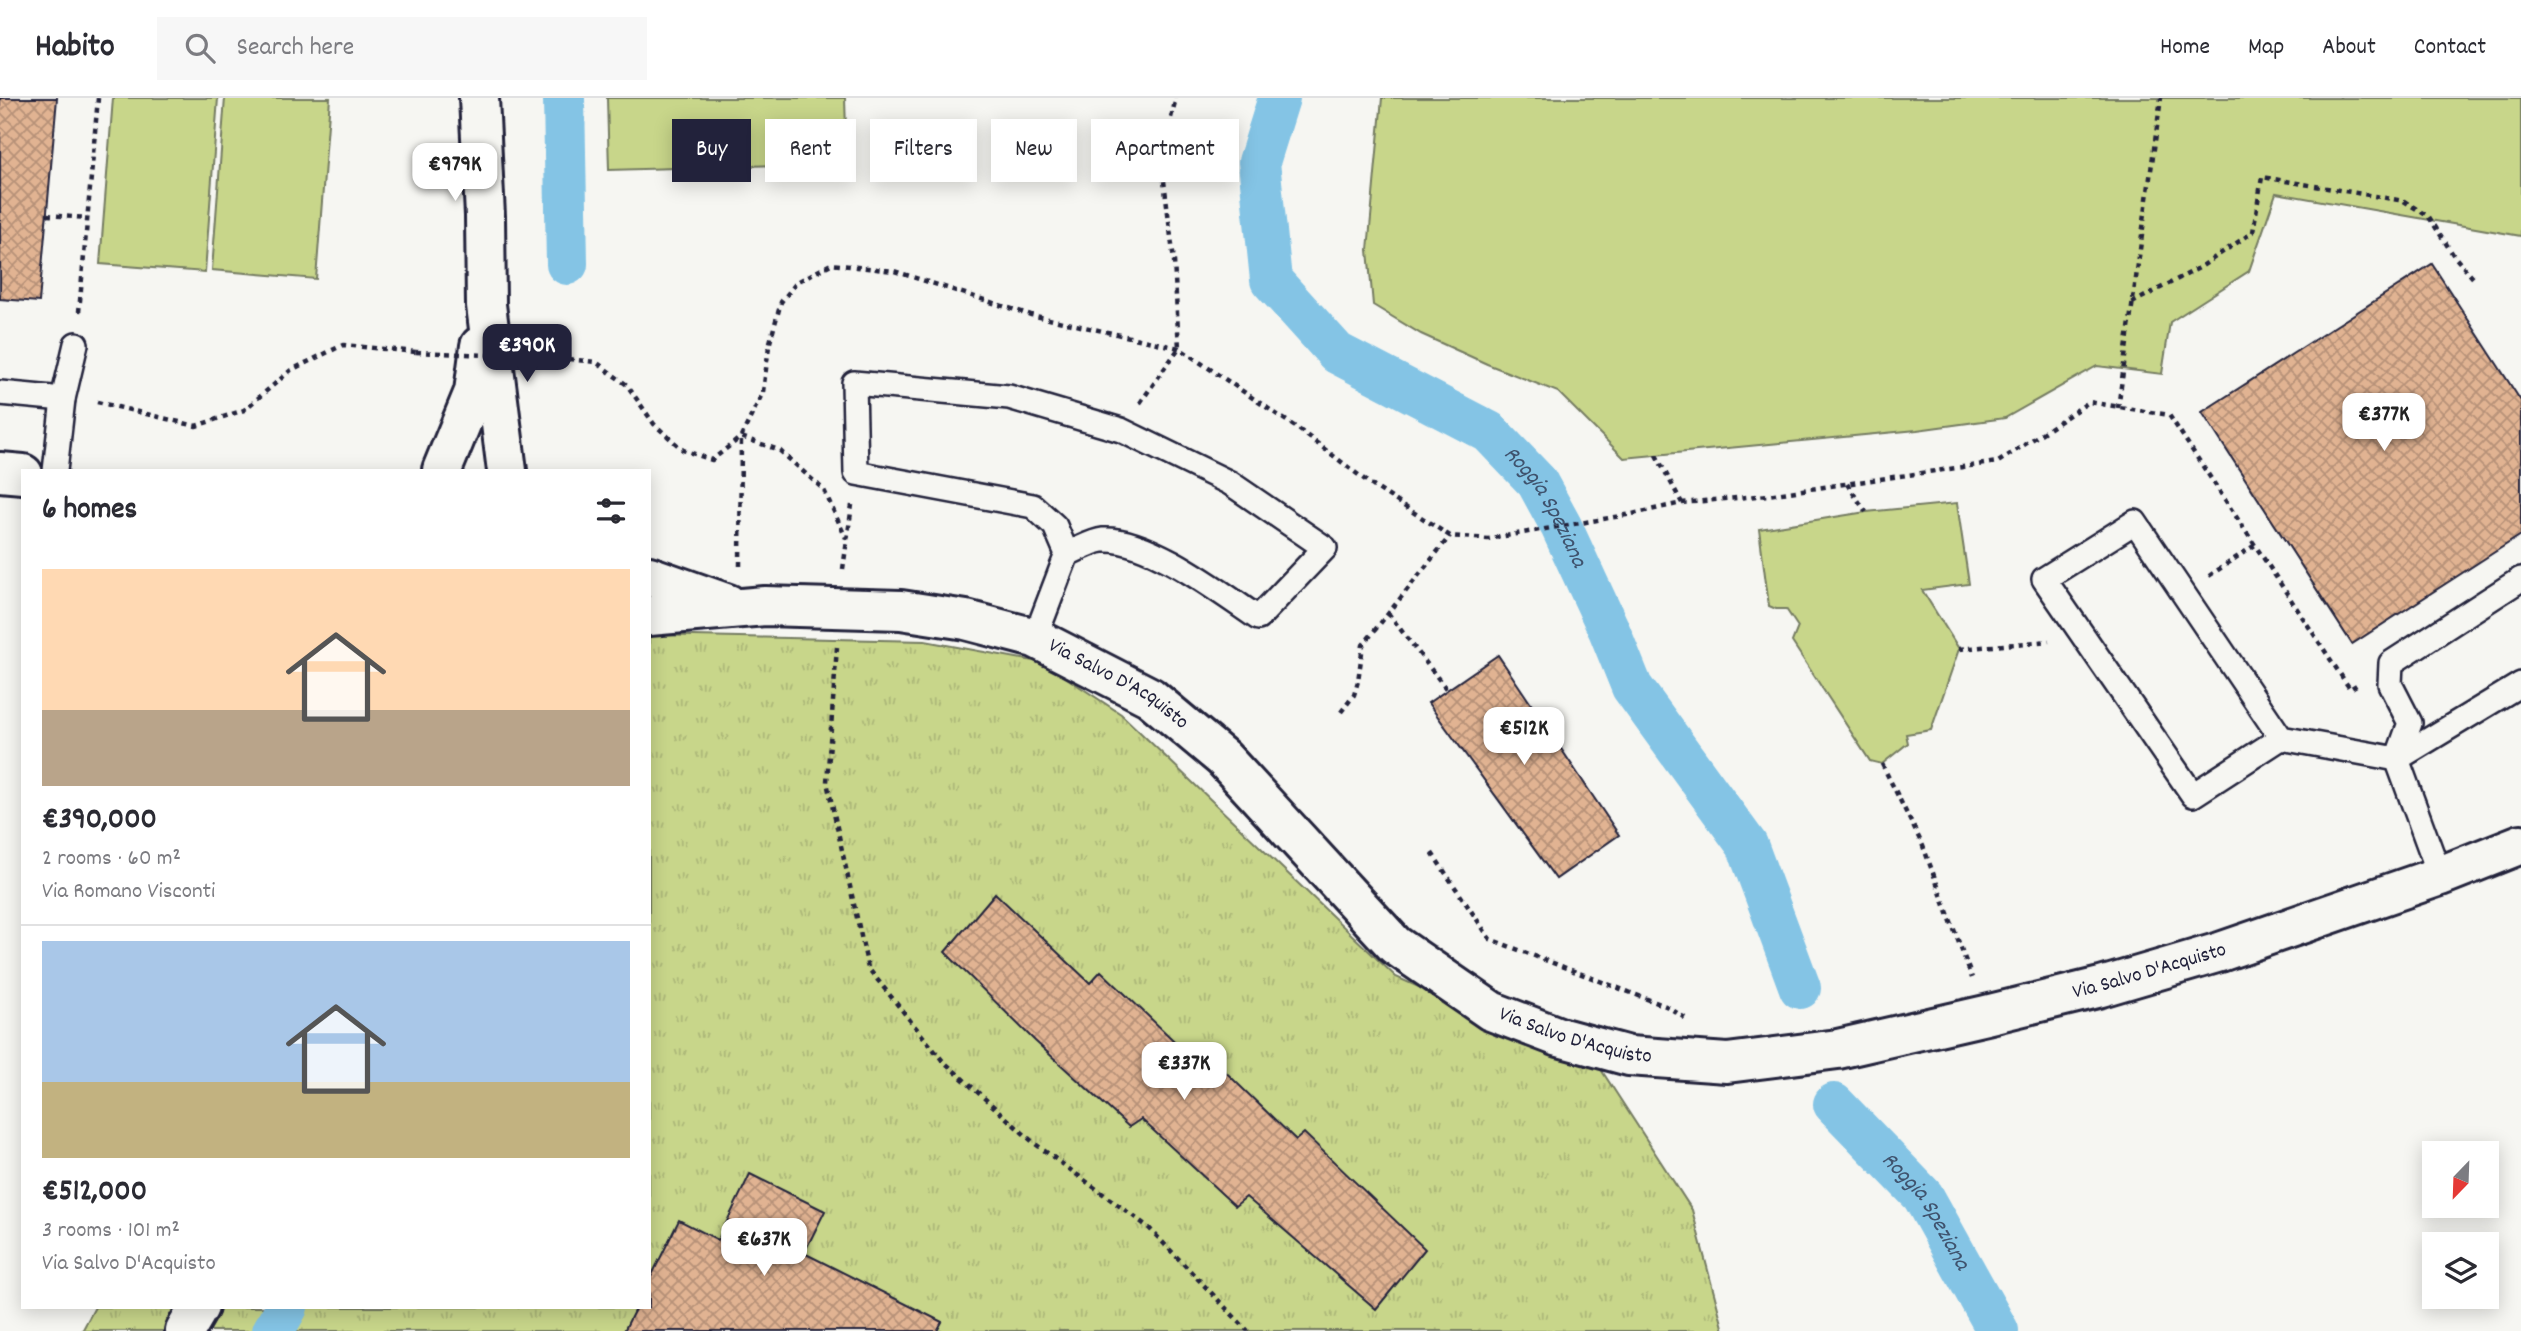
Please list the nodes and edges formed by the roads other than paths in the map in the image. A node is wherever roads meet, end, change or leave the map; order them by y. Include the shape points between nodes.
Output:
1 (479, 98) edge
2 (486, 306) junction
3 (76, 344) road end
4 (0, 393) edge
5 (63, 399) junction
6 (55, 469) edge
7 (441, 469) edge
8 (458, 469) edge
9 (478, 469) edge
10 (507, 469) edge
11 (0, 472) edge
12 (21, 474) edge
13 (1067, 554) junction
14 (651, 577) edge
15 (2521, 579) edge
16 (740, 608) junction
17 (651, 616) edge
18 (1035, 638) junction
19 (2521, 684) edge
20 (2281, 738) junction
21 (2397, 759) junction
22 (2521, 844) edge
23 (2440, 877) junction
24 (198, 1309) edge
25 (185, 1331) edge

1 - 2 street
2 - 7 street via 474,392
2 - 10 street
3 - 5 lane
4 - 5 lane
5 - 6 lane
8 - 9 street
11 - 12 street
13 - 13 lane via 1102,540 1138,546 1191,573 1258,618 1325,548 1230,483 1121,430 1009,397 854,383 856,473 1033,506 1055,526
13 - 18 lane
14 - 16 street, Via Salvo D'Acquisto
15 - 21 lane via 2391,663 2390,684 2410,723
16 - 17 street, Via Salvo D'Acquisto
16 - 18 street, Via Salvo D'Acquisto via 901,610 966,620
18 - 23 street, Via Salvo D'Acquisto via 1150,697 1223,758 1395,945 1491,1011 1559,1037 1629,1056 1727,1063 1838,1049 2101,987
19 - 21 lane
20 - 20 lane via 2135,523 2044,579 2193,795
20 - 21 lane
21 - 23 lane
22 - 23 street, Via Salvo D'Acquisto
24 - 25 street

